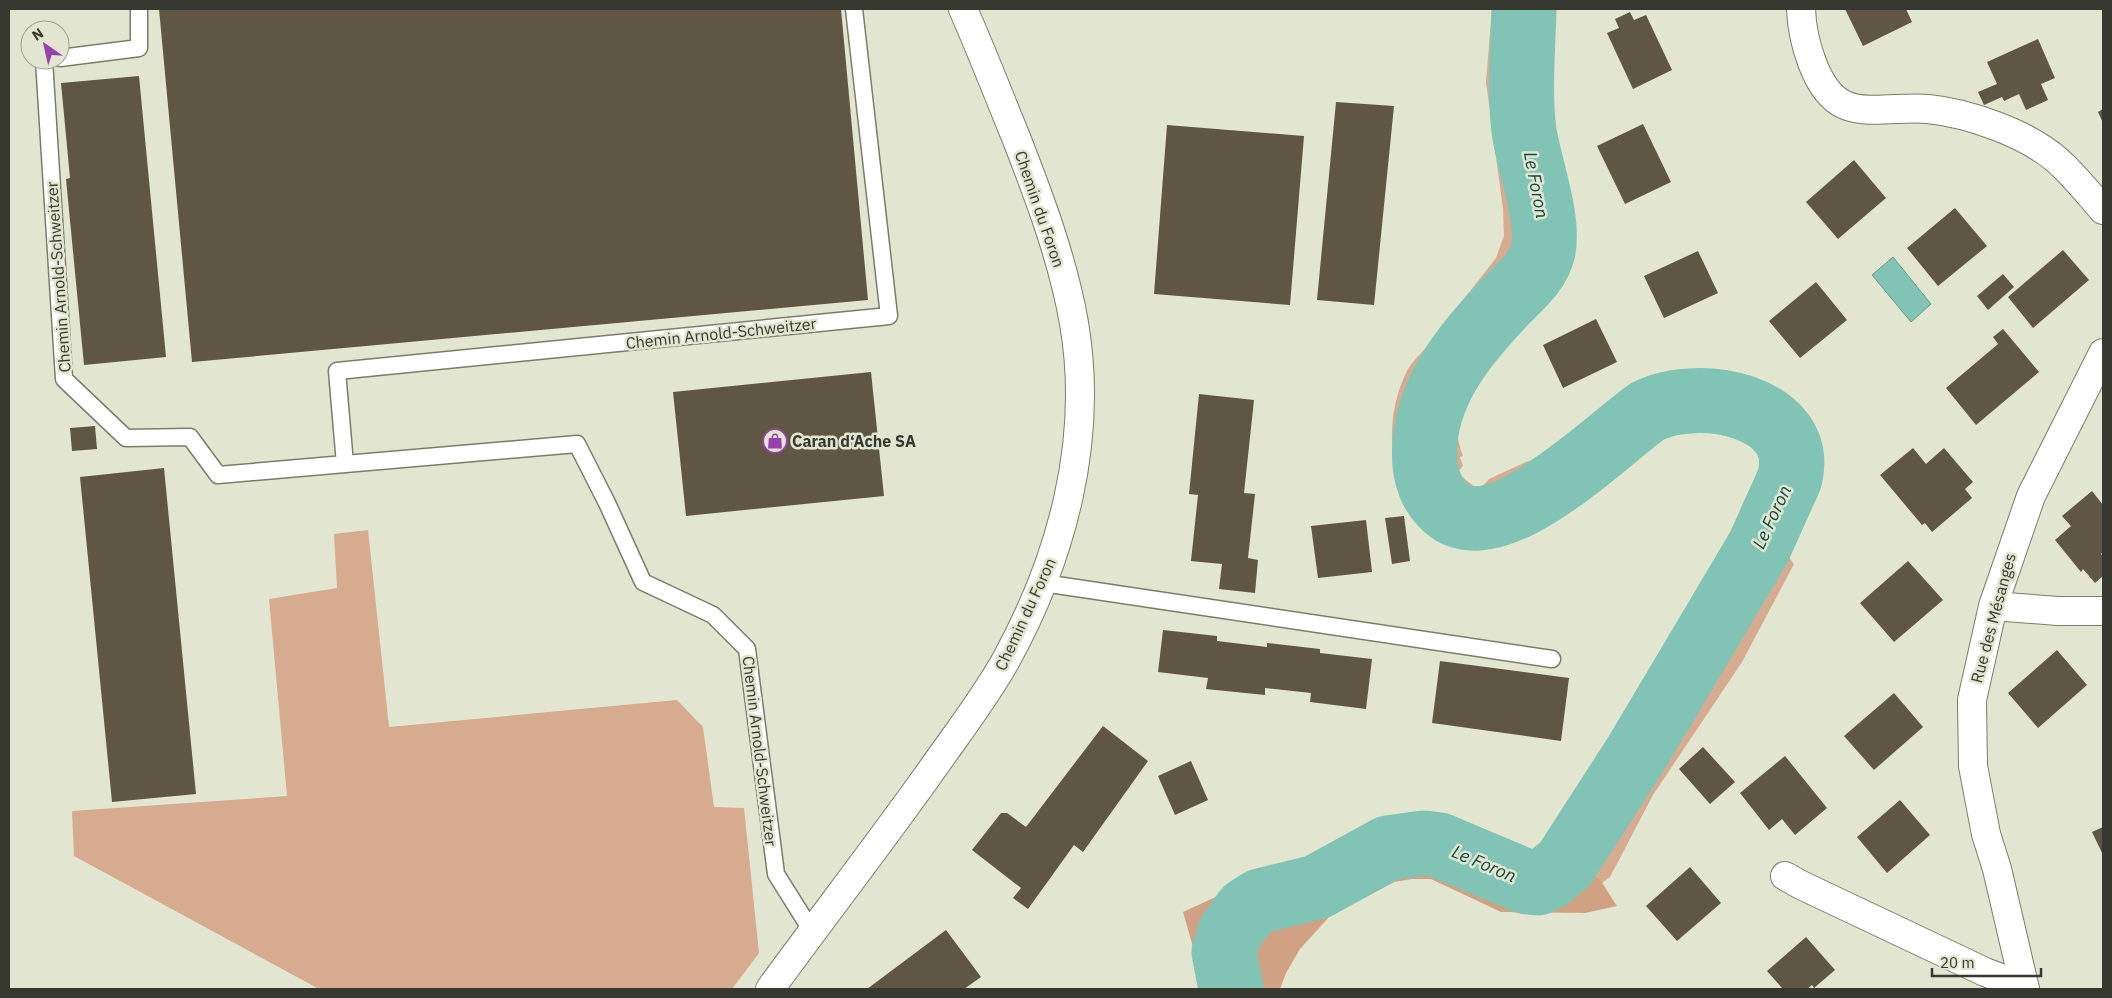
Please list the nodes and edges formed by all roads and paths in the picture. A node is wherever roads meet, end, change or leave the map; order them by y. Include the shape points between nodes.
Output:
1 (139, 9) edge
2 (854, 9) edge
3 (963, 9) edge
4 (1801, 9) edge
5 (70, 57) edge
6 (45, 70) edge
7 (2103, 210) edge
8 (2103, 353) edge
9 (345, 464) junction
10 (1043, 583) junction
11 (1993, 606) junction
12 (2103, 611) edge
13 (1552, 659) dead end
14 (1785, 876) dead end
15 (813, 933) junction
16 (2025, 988) edge
17 (770, 989) edge

1 - 5 lane via 139,48
2 - 9 lane, Chemin Arnold-Schweitzer via 889,316 337,372
3 - 10 street, Chemin du Foron via 1036,188 1059,263 1076,342 1076,456 1062,526
4 - 7 street via 1802,29 1814,66 1832,97 1860,109 1928,109 1956,114 2020,137 2055,158
6 - 9 lane, Chemin Arnold-Schweitzer via 64,379 126,438 190,437 218,475
8 - 11 street, Rue des Mésanges via 2031,496
9 - 15 lane, Chemin Arnold-Schweitzer via 577,444 643,582 713,615 747,649 776,874
10 - 13 lane
10 - 15 street, Chemin du Foron via 984,695
11 - 12 street
11 - 16 street, Rue des Mésanges via 1972,700 1973,766 1986,834
14 - 16 street, Rue des Mésanges
15 - 17 street, Chemin du Foron

